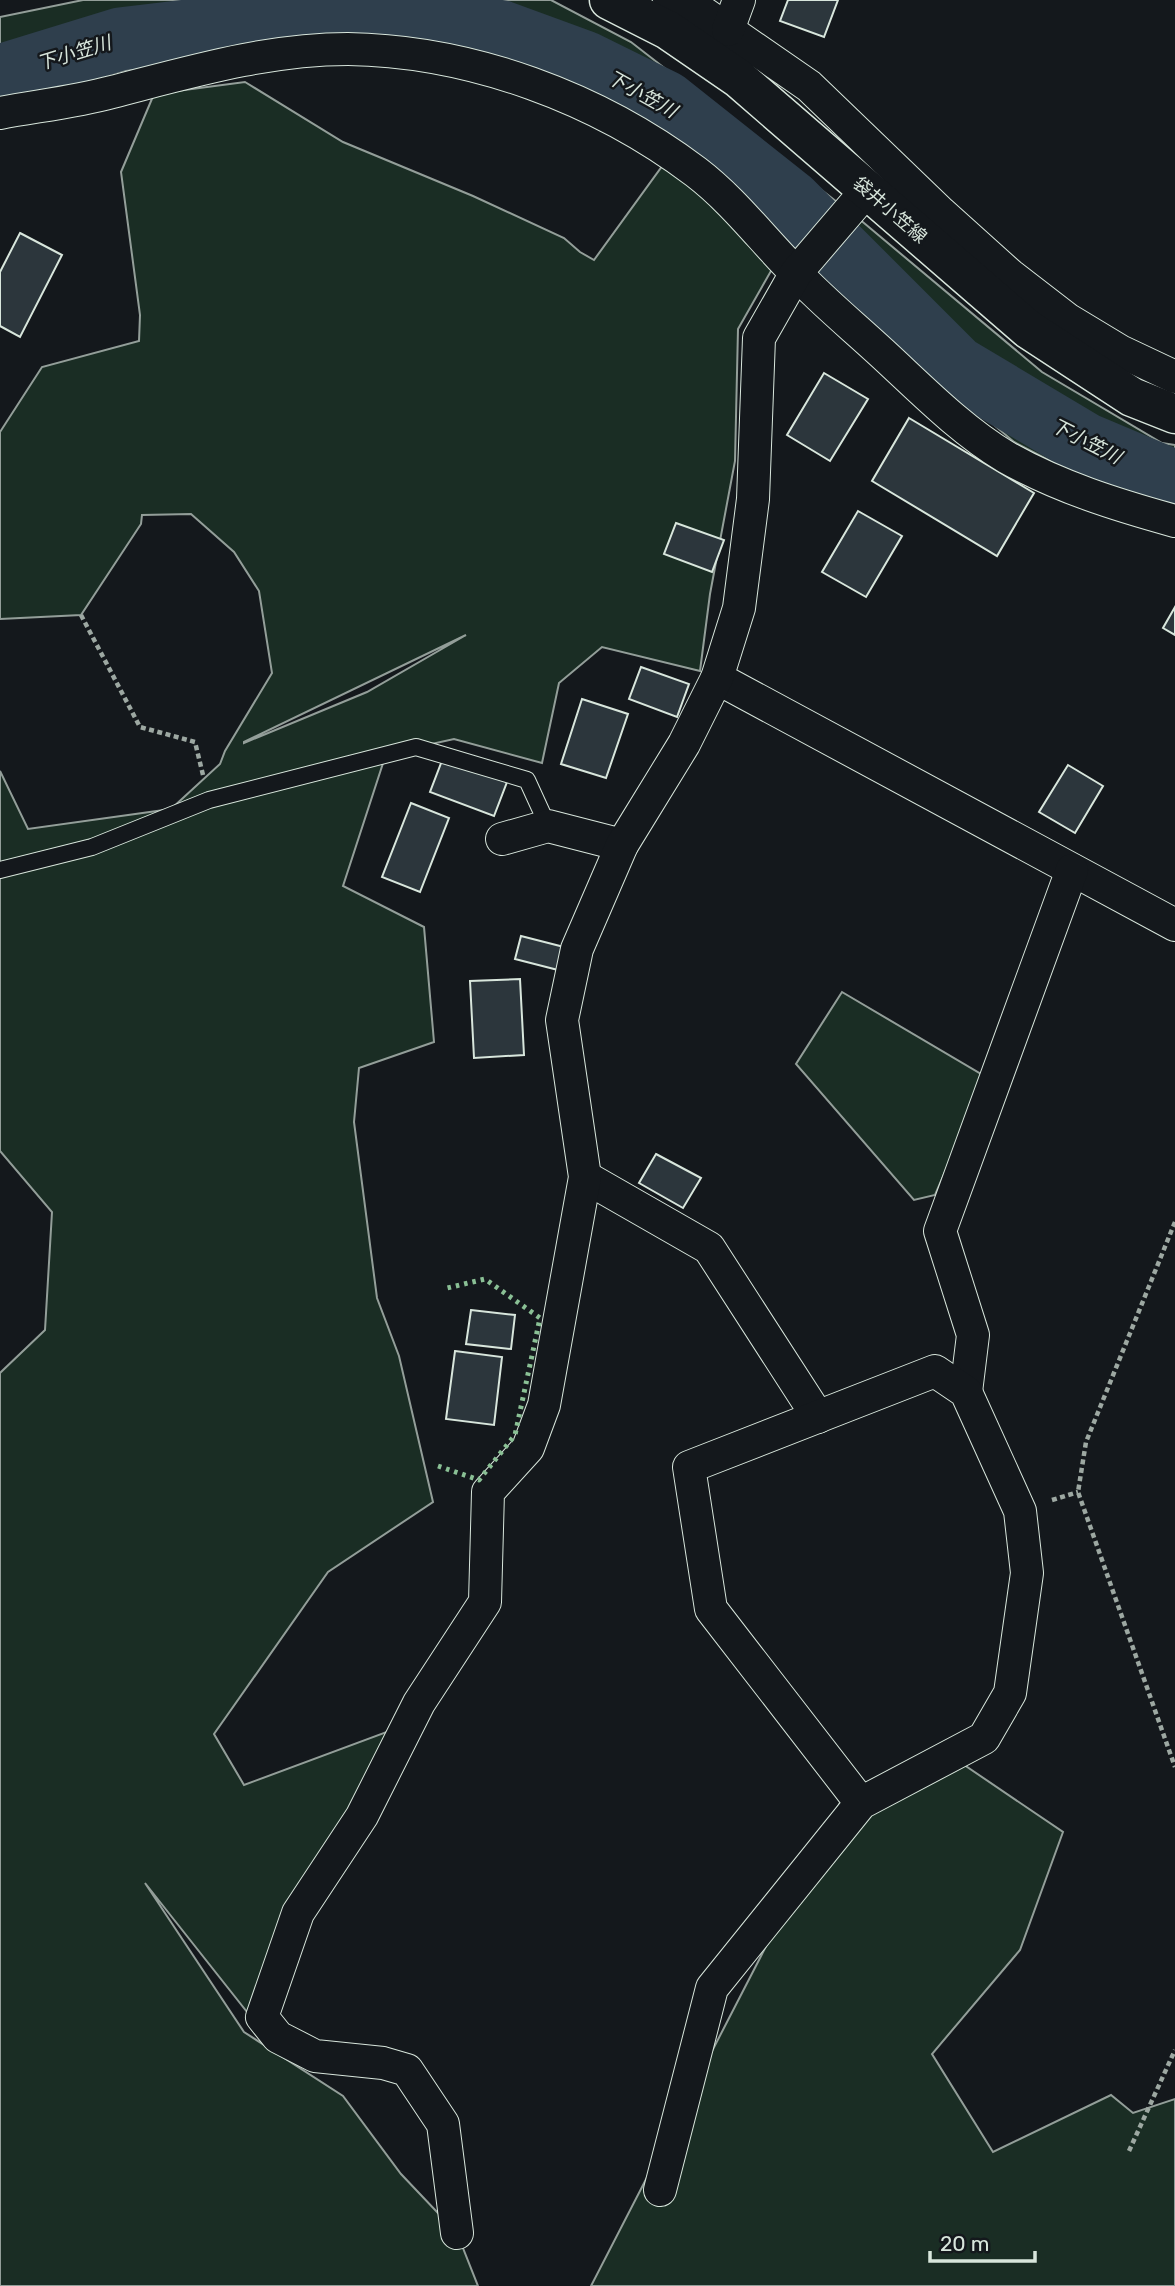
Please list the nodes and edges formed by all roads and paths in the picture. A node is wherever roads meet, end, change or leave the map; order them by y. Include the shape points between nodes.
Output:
1 (739, 0) edge
2 (645, 3) edge
3 (728, 30) junction
4 (0, 113) edge
5 (867, 190) junction
6 (796, 274) junction
7 (1175, 377) edge
8 (1175, 414) edge
9 (1175, 521) edge
10 (80, 615) dead end
11 (718, 678) junction
12 (209, 800) junction
13 (548, 826) junction
14 (502, 839) dead end
15 (622, 845) junction
16 (0, 870) edge
17 (1072, 870) junction
18 (1175, 925) edge
19 (585, 1177) junction
20 (1175, 1222) edge
21 (966, 1392) junction
22 (818, 1417) junction
23 (1175, 1768) edge
24 (861, 1803) junction
25 (1175, 2050) edge
26 (1129, 2151) dead end
27 (660, 2190) dead end
28 (457, 2233) dead end

1 - 3 street
2 - 3 street via 692,5
2 - 5 main road, 袋井小笠線 via 668,30 738,78
3 - 7 street via 809,86 1010,275 1067,319
4 - 6 street via 269,55 348,49 446,60 517,78 617,120 698,173 741,212
5 - 6 street
5 - 8 main road, 袋井小笠線 via 1028,329 1132,397
6 - 9 street via 950,415 1005,456 1117,505
6 - 11 street via 759,338 752,499 738,608
10 - 12 path via 140,727 195,742
11 - 15 street
11 - 17 street
12 - 13 lane via 416,747 527,780
12 - 16 lane via 92,847
13 - 14 street
13 - 15 street
15 - 19 street via 577,949 562,1020
17 - 18 street
17 - 21 street via 940,1231 973,1335
19 - 22 street via 709,1248
19 - 28 street via 544,1405 528,1448 488,1492 485,1602 419,1703 362,1816 298,1913 262,2017 278,2037 316,2056 407,2070 443,2124
20 - 23 path via 1086,1442 1078,1492
21 - 22 street via 934,1371
21 - 24 street via 1020,1511 1027,1573 1010,1693 984,1738
22 - 24 street via 689,1467 712,1609
24 - 27 street via 712,1988
25 - 26 path

